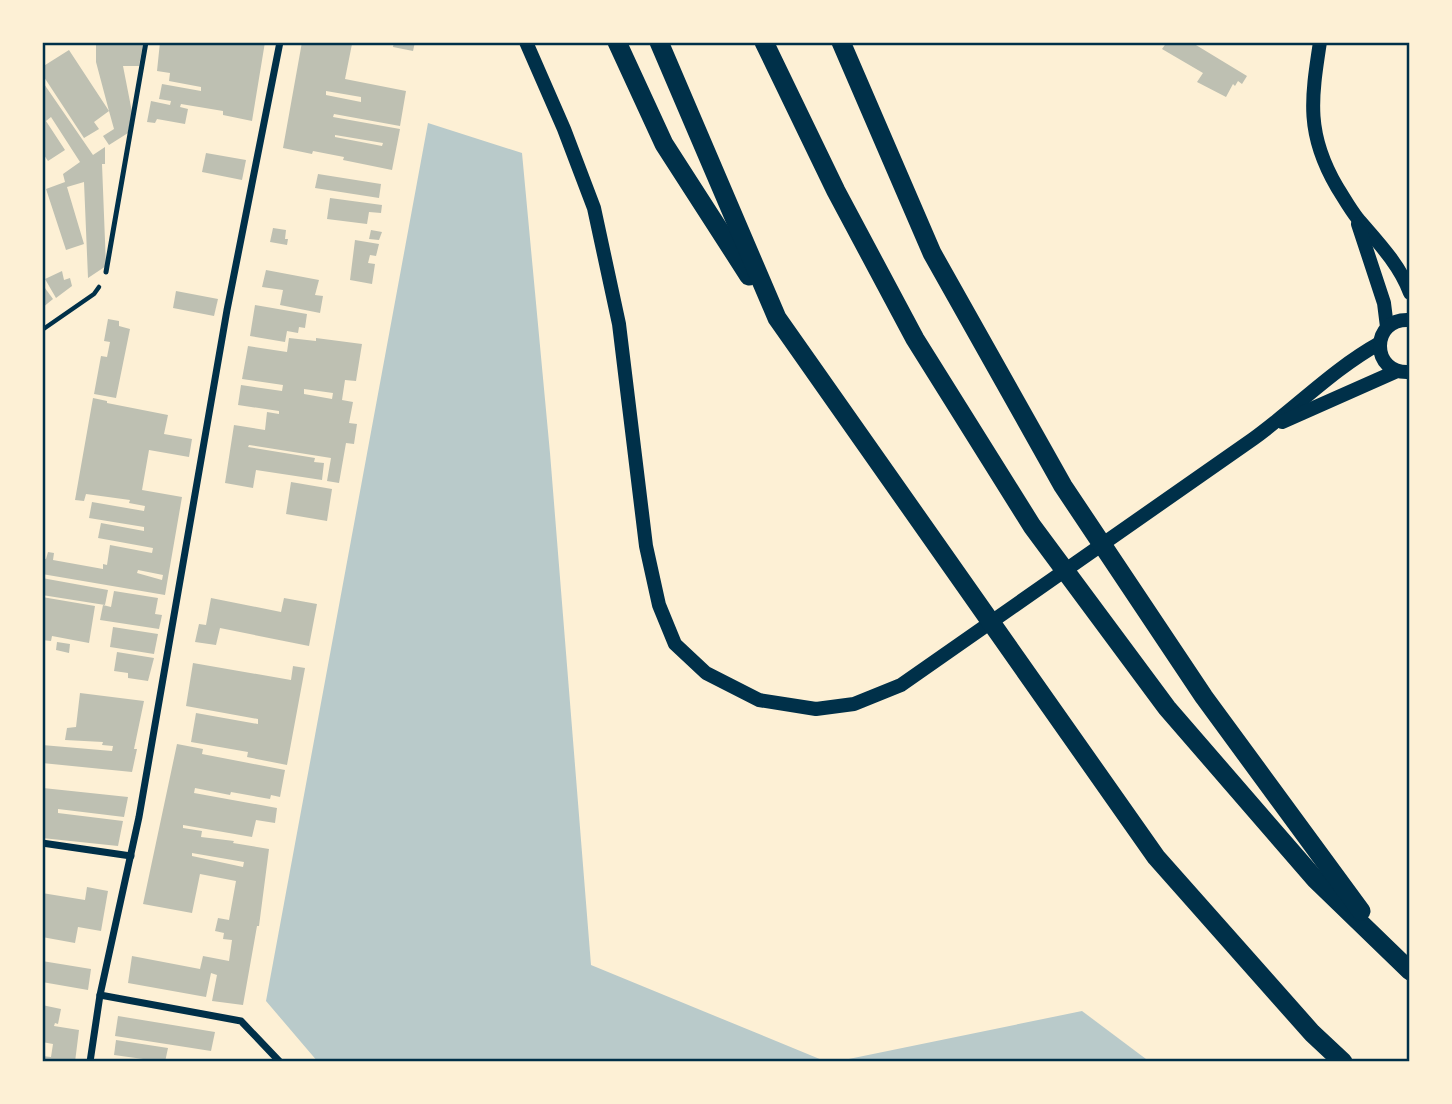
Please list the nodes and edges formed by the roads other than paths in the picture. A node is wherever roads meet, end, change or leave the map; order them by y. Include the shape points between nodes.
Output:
1 (146, 42) edge
2 (280, 42) edge
3 (526, 42) edge
4 (617, 42) edge
5 (659, 42) edge
6 (764, 42) edge
7 (841, 42) edge
8 (1320, 42) edge
9 (1353, 213) junction
10 (106, 272) road end
11 (1410, 293) edge
12 (776, 318) junction
13 (1410, 320) edge
14 (1387, 327) junction
15 (1380, 343) junction
16 (1406, 373) edge
17 (1265, 430) junction
18 (42, 843) edge
19 (131, 856) junction
20 (1404, 965) edge
21 (100, 995) junction
22 (90, 1062) edge
23 (280, 1062) edge
24 (1343, 1062) edge

1 - 10 lane
2 - 19 street via 227,310
3 - 17 main road via 594,208 619,324 646,546 659,605 675,644 706,673 759,700 816,709 854,704 901,685
4 - 12 highway via 664,144
5 - 12 highway
6 - 20 highway via 915,339 1032,526 1167,708 1316,880
7 - 20 highway via 932,253 1063,486 1204,697
8 - 9 main road via 1313,126 1321,156
9 - 11 main road via 1387,253
9 - 14 main road via 1384,303
12 - 24 highway via 1156,857
13 - 14 main road
14 - 15 main road
15 - 16 main road via 1384,360
15 - 17 main road via 1360,353
16 - 17 main road
18 - 19 street
19 - 21 street
21 - 22 street
21 - 23 street via 241,1021

